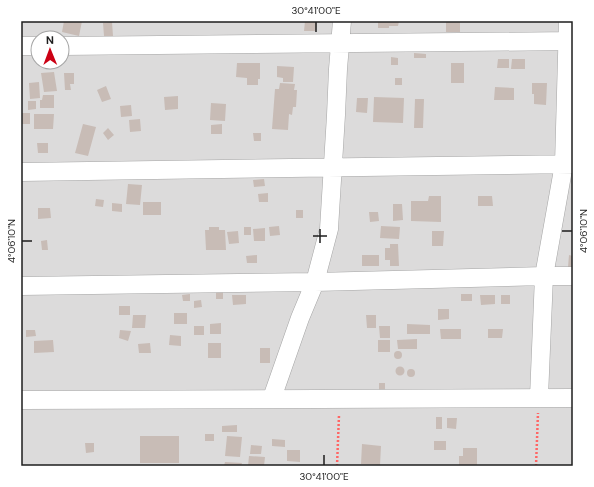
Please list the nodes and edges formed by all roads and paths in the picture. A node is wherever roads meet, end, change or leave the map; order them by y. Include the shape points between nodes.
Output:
1 (342, 21) edge
2 (568, 21) edge
3 (570, 41) edge
4 (340, 43) junction
5 (70, 46) edge
6 (568, 164) edge
7 (332, 168) junction
8 (21, 172) edge
9 (544, 276) junction
10 (573, 276) edge
11 (315, 282) junction
12 (21, 286) edge
13 (539, 397) junction
14 (272, 398) junction
15 (340, 398) junction
16 (573, 398) edge
17 (21, 400) edge
18 (337, 466) edge
19 (536, 466) edge

1 - 4 street
2 - 3 street
3 - 4 street
3 - 6 street
4 - 5 street
4 - 7 street
6 - 7 street
6 - 9 street
7 - 8 street
7 - 11 street via 329,229
9 - 10 street
9 - 11 street
9 - 13 street
11 - 12 street
11 - 14 street
13 - 15 street
13 - 16 street
13 - 19 path
14 - 15 street
14 - 17 street
15 - 18 path

